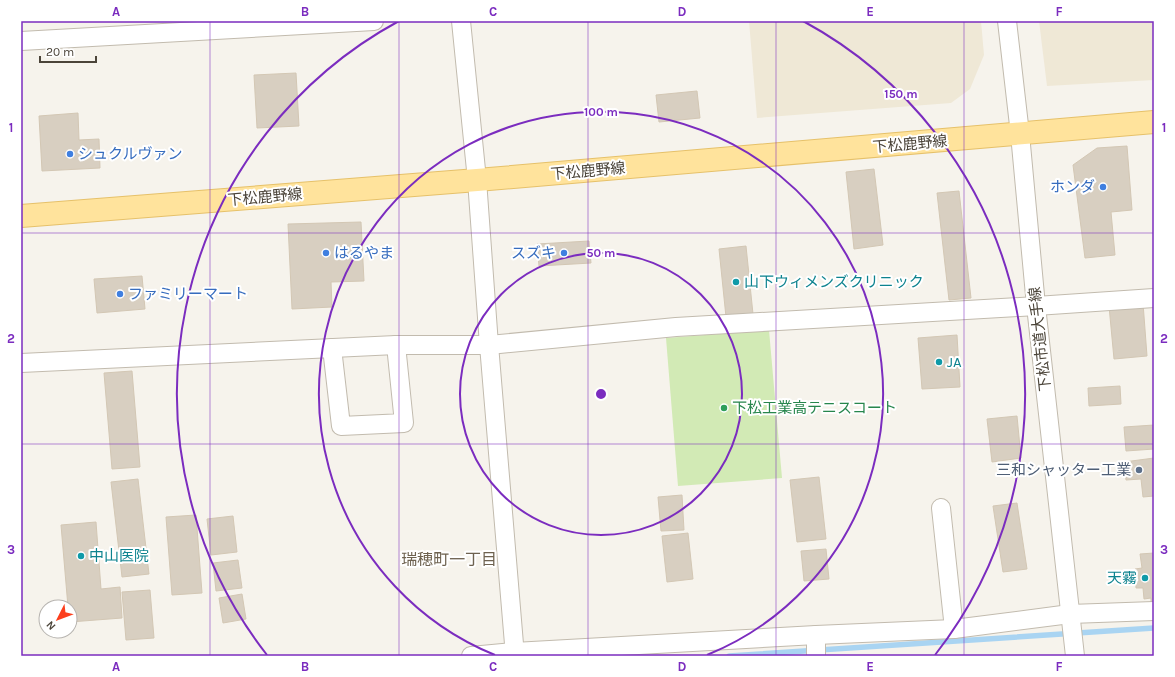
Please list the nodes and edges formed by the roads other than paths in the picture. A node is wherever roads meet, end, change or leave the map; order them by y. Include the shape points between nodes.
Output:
1 (374, 21) edge
2 (461, 21) edge
3 (1007, 21) edge
4 (21, 41) edge
5 (1154, 122) edge
6 (1020, 134) junction
7 (477, 180) junction
8 (21, 216) edge
9 (1154, 298) edge
10 (1036, 306) junction
11 (396, 345) junction
12 (489, 345) junction
13 (332, 348) junction
14 (21, 363) edge
15 (942, 508) dead end
16 (1154, 611) edge
17 (1070, 614) junction
18 (954, 628) junction
19 (816, 635) junction
20 (515, 654) edge
21 (471, 656) edge
22 (816, 656) edge
23 (1075, 656) edge

1 - 4 street
2 - 7 street
3 - 6 street, 下松市道大手線
5 - 6 main road, 下松鹿野線
6 - 7 main road, 下松鹿野線
6 - 10 street, 下松市道大手線
7 - 8 main road, 下松鹿野線
7 - 12 street
9 - 10 street
10 - 12 street via 676,327
10 - 17 street, 下松市道大手線
11 - 12 street
11 - 13 street
11 - 13 street via 404,423 341,426
12 - 20 street
13 - 14 street
15 - 18 street
16 - 17 street
17 - 18 street
17 - 23 street, 下松市道大手線
18 - 19 street
19 - 20 street
19 - 22 street
20 - 21 street

